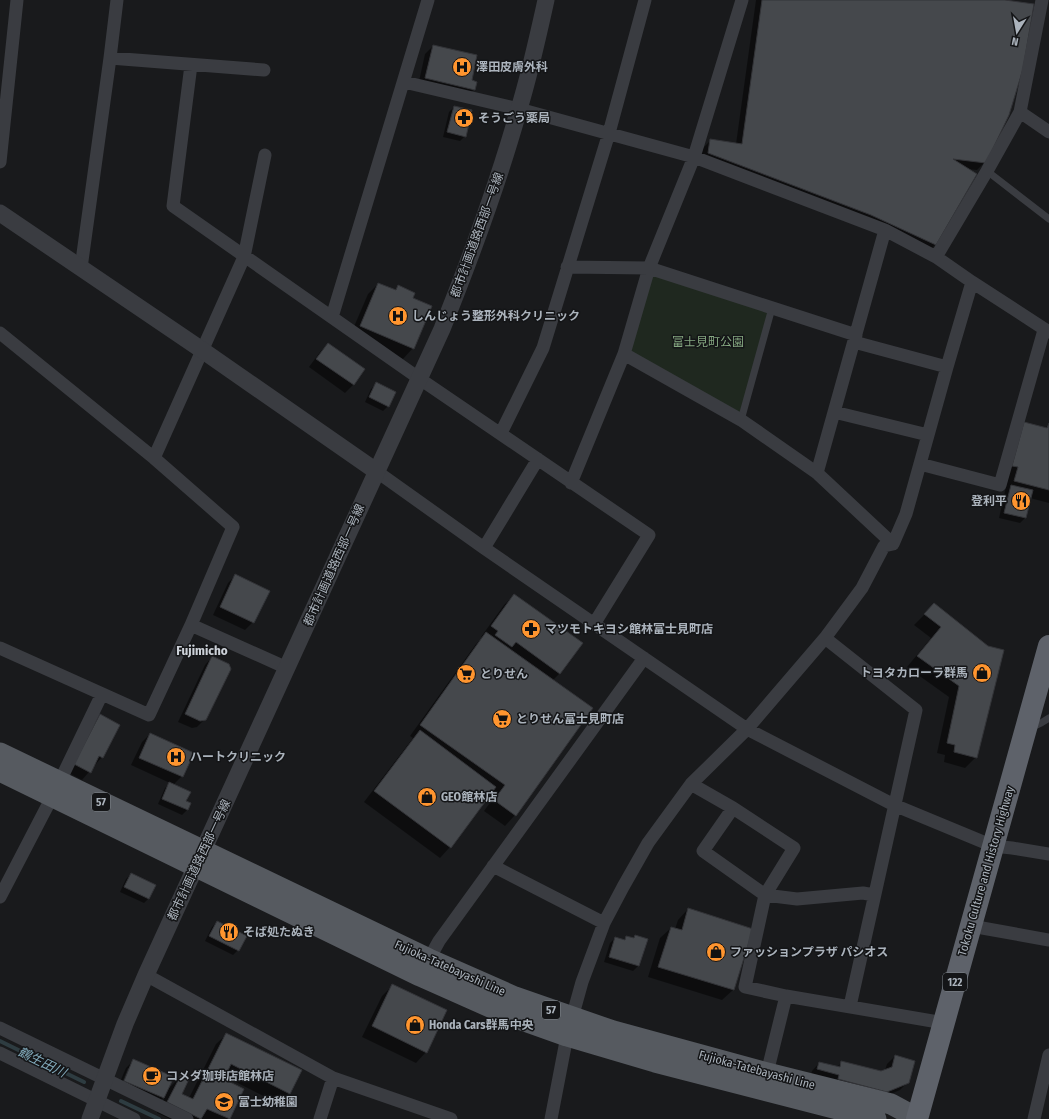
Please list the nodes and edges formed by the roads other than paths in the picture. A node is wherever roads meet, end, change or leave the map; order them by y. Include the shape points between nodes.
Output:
1 (17, 0) edge
2 (117, 0) edge
3 (428, 0) edge
4 (546, 0) edge
5 (645, 0) edge
6 (742, 0) edge
7 (1042, 0) edge
8 (110, 58) junction
9 (190, 65) junction
10 (264, 70) dead end
11 (404, 82) junction
12 (520, 109) junction
13 (1020, 112) junction
14 (1049, 132) edge
15 (609, 133) junction
16 (265, 155) dead end
17 (694, 157) junction
18 (0, 162) edge
19 (987, 171) junction
20 (0, 213) edge
21 (1049, 219) edge
22 (885, 230) junction
23 (244, 257) junction
24 (936, 257) junction
25 (567, 267) junction
26 (81, 268) junction
27 (649, 268) junction
28 (972, 282) junction
29 (772, 308) junction
30 (332, 317) junction
31 (1046, 331) edge
32 (0, 333) edge
33 (855, 339) junction
34 (202, 350) junction
35 (624, 354) junction
36 (947, 367) junction
37 (420, 379) junction
38 (834, 412) junction
39 (741, 420) junction
40 (501, 433) junction
41 (928, 435) junction
42 (154, 458) junction
43 (538, 459) junction
44 (920, 464) junction
45 (376, 471) junction
46 (817, 473) junction
47 (571, 483) junction
48 (893, 544) junction
49 (484, 548) junction
50 (594, 624) junction
51 (191, 625) junction
52 (824, 638) junction
53 (1049, 646) edge
54 (0, 648) edge
55 (644, 658) junction
56 (287, 668) junction
57 (102, 694) junction
58 (1049, 718) edge
59 (747, 729) junction
60 (1026, 729) junction
61 (0, 753) edge
62 (0, 771) edge
63 (691, 784) junction
64 (56, 789) junction
65 (894, 805) junction
66 (732, 808) junction
67 (993, 846) junction
68 (1049, 854) edge
69 (199, 858) junction
70 (493, 866) junction
71 (765, 895) junction
72 (874, 895) junction
73 (0, 897) edge
74 (604, 924) junction
75 (971, 926) junction
76 (1049, 940) edge
77 (429, 959) junction
78 (146, 975) junction
79 (786, 996) junction
80 (850, 1006) junction
81 (944, 1023) junction
82 (569, 1027) junction
83 (0, 1028) edge
84 (0, 1053) edge
85 (1049, 1055) edge
86 (767, 1073) junction
87 (105, 1078) junction
88 (333, 1078) junction
89 (96, 1101) junction
90 (424, 1115) edge
91 (90, 1119) edge
92 (134, 1119) edge
93 (187, 1119) edge
94 (320, 1119) edge
95 (451, 1119) edge
96 (551, 1119) edge
97 (876, 1119) edge
98 (915, 1119) edge
99 (1034, 1119) edge

1 - 18 street
2 - 8 street
3 - 11 street
4 - 12 street, 都市計画道路西部一号線
5 - 15 street
6 - 17 street
7 - 13 street
8 - 9 street
8 - 26 street
9 - 10 street
9 - 23 street via 173,206
11 - 12 street
11 - 30 street
12 - 15 street
12 - 37 street, 都市計画道路西部一号線 via 459,286
13 - 14 street
13 - 19 street
15 - 17 street
15 - 25 street
16 - 23 street
17 - 22 street
17 - 27 street
19 - 21 lane
19 - 24 street
20 - 26 street
22 - 24 street
22 - 33 street
23 - 30 street
23 - 34 street
24 - 28 street
25 - 27 street
25 - 40 street via 543,348
26 - 34 street
27 - 29 street
27 - 35 street
28 - 31 street
28 - 36 street
29 - 33 street
29 - 39 lane
30 - 37 street
31 - 44 street via 1000,485
32 - 42 street
33 - 36 street
33 - 38 street
34 - 42 street
34 - 45 street
35 - 39 street
35 - 47 street
36 - 41 street
37 - 40 street
37 - 45 street, 都市計画道路西部一号線
38 - 41 street
38 - 46 street
39 - 46 street
40 - 43 street
41 - 44 street
42 - 51 street via 232,528
43 - 47 street
43 - 49 street
44 - 48 street via 906,514
45 - 49 street
45 - 56 street, 都市計画道路西部一号線
46 - 48 street
47 - 50 street via 649,535
48 - 52 street via 884,546 862,588
49 - 50 street
50 - 55 street
51 - 56 street
51 - 57 street via 149,715
52 - 59 street
52 - 65 street via 916,710
53 - 60 highway, Tokoku Culture and History Highway / 122
54 - 57 street
55 - 59 street
55 - 70 street
56 - 69 street, 都市計画道路西部一号線
57 - 64 street
58 - 60 lane
59 - 63 street
59 - 65 street
60 - 67 highway, Tokoku Culture and History Highway / 122
61 - 64 main road, Fujioka-Tatebayashi Line / 57
62 - 64 main road, Fujioka-Tatebayashi Line / 57
63 - 66 street
63 - 74 street via 648,843
64 - 69 main road, Fujioka-Tatebayashi Line / 57
64 - 73 street
65 - 67 street
65 - 72 street
66 - 71 street via 703,851
66 - 71 street via 794,848
67 - 68 street
67 - 75 highway, Tokoku Culture and History Highway / 122
69 - 77 main road, Fujioka-Tatebayashi Line / 57
69 - 78 street, 都市計画道路西部一号線
69 - 82 main road, Fujioka-Tatebayashi Line / 57 via 420,976 508,1015
70 - 74 street
70 - 77 street
71 - 72 street via 797,899 864,893
71 - 79 street via 746,987
72 - 80 street
74 - 82 street via 582,982
75 - 76 street
75 - 81 highway, Tokoku Culture and History Highway / 122
77 - 82 main road, Fujioka-Tatebayashi Line / 57 via 515,997
78 - 87 street, 都市計画道路西部一号線
78 - 88 street
79 - 80 street
79 - 86 street
80 - 81 street
81 - 98 highway, Tokoku Culture and History Highway / 122
82 - 86 main road, Fujioka-Tatebayashi Line / 57 via 613,1031
82 - 96 street
82 - 97 main road, Fujioka-Tatebayashi Line / 57 via 655,1062
83 - 87 street
84 - 89 street
85 - 99 street
86 - 98 main road, Fujioka-Tatebayashi Line / 57 via 891,1104
87 - 89 street, 都市計画道路西部一号線
87 - 93 street
88 - 90 street
88 - 94 street
89 - 91 street, 都市計画道路西部一号線
89 - 92 street
90 - 95 street

